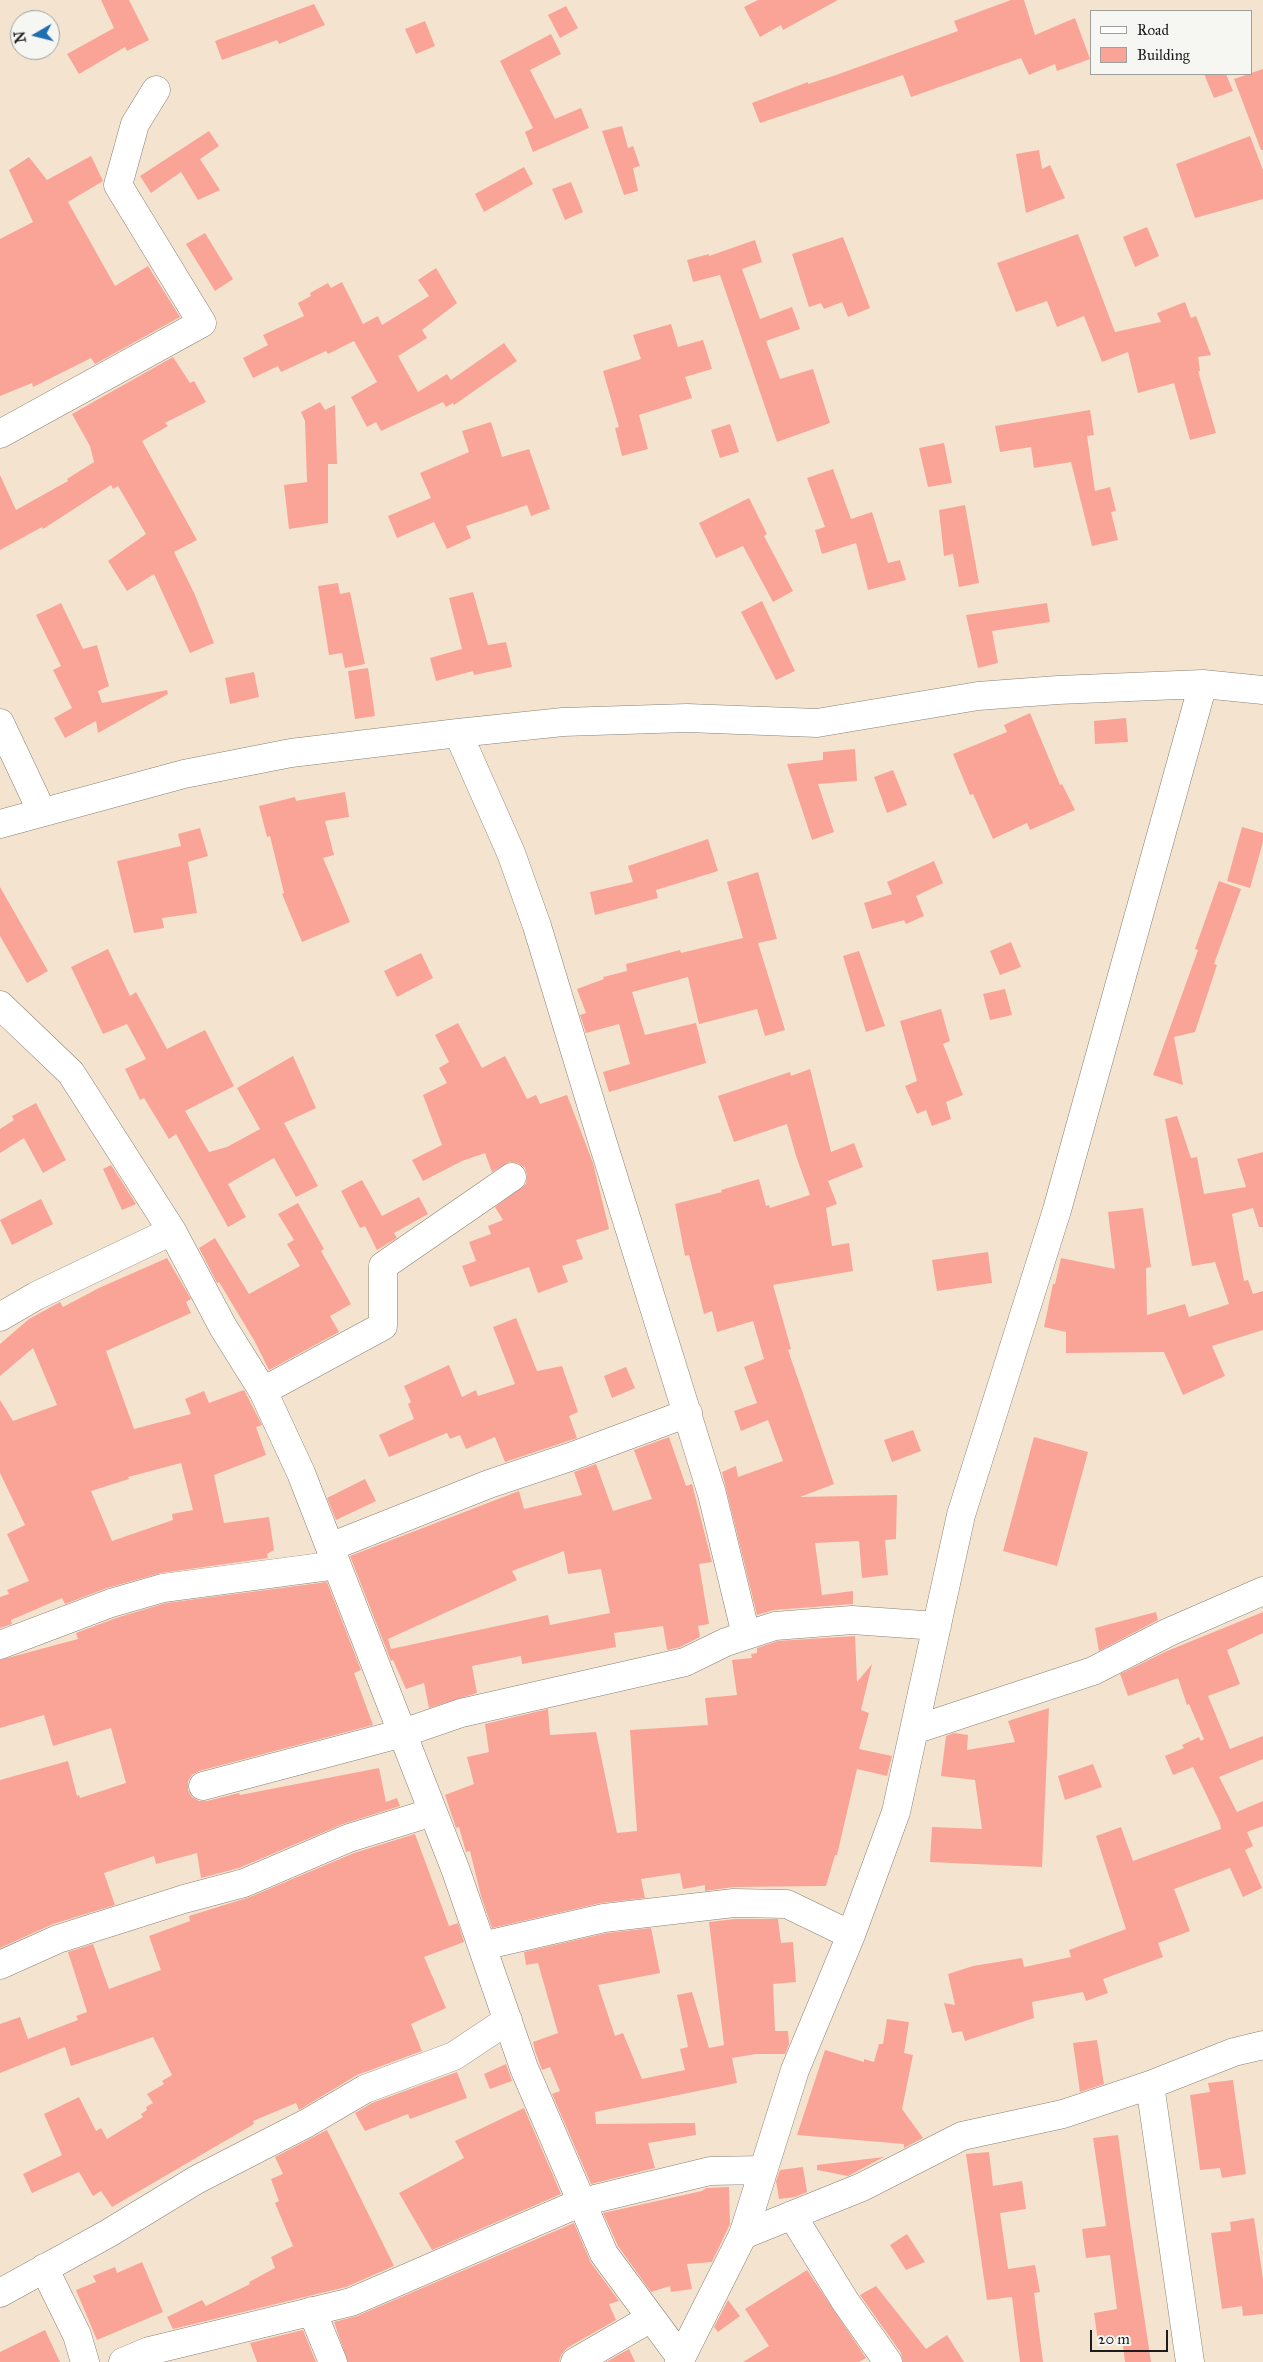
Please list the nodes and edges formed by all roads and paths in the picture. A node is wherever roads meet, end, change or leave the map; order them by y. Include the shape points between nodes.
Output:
1 (156, 90) dead end
2 (0, 434) edge
3 (1203, 684) junction
4 (1263, 690) edge
5 (0, 723) edge
6 (458, 732) junction
7 (42, 812) junction
8 (0, 824) edge
9 (0, 1005) edge
10 (512, 1177) dead end
11 (172, 1231) junction
12 (0, 1317) edge
13 (264, 1391) junction
14 (688, 1413) junction
15 (334, 1556) junction
16 (1263, 1591) edge
17 (937, 1626) junction
18 (746, 1635) junction
19 (0, 1645) edge
20 (914, 1730) junction
21 (402, 1733) junction
22 (203, 1786) dead end
23 (433, 1812) junction
24 (850, 1935) junction
25 (482, 1946) junction
26 (0, 1965) edge
27 (508, 2020) junction
28 (1263, 2045) edge
29 (1150, 2085) junction
30 (763, 2170) junction
31 (582, 2202) junction
32 (792, 2215) junction
33 (743, 2235) junction
34 (44, 2268) junction
35 (0, 2293) edge
36 (312, 2311) junction
37 (651, 2318) junction
38 (680, 2360) edge
39 (85, 2362) edge
40 (123, 2362) edge
41 (333, 2362) edge
42 (575, 2362) edge
43 (888, 2362) edge
44 (1190, 2362) edge

1 - 2 street via 135,124 118,184 202,323
3 - 4 street
3 - 6 street via 978,696 817,723 687,718 563,722
3 - 17 street via 1057,1210 961,1515
5 - 7 street
6 - 7 street via 291,753 184,774
6 - 14 street via 511,853 537,926
7 - 8 street
9 - 11 street via 71,1073
10 - 13 street via 382,1266 383,1326
11 - 12 street via 36,1296
11 - 13 street via 224,1327
13 - 15 street
14 - 15 street via 489,1484
14 - 18 street via 712,1494
15 - 19 street via 163,1588 112,1603
15 - 21 street
16 - 20 street via 1170,1632 1093,1671
17 - 18 street via 852,1620 775,1626
17 - 20 street
18 - 21 street via 685,1662 461,1713
20 - 24 street via 896,1812
21 - 22 street
21 - 23 street
23 - 25 street
23 - 26 street via 349,1838 244,1883 58,1939
24 - 25 street via 787,1904 734,1903 604,1918
24 - 30 street via 795,2070
25 - 27 street
27 - 31 street via 524,2068
27 - 34 street via 454,2056 365,2089 196,2180
28 - 29 street via 1234,2052
29 - 32 street via 1063,2114 962,2136 862,2187
29 - 44 street
30 - 31 street via 710,2170
30 - 33 street
31 - 36 street via 351,2302
31 - 37 street via 604,2254
32 - 33 street
32 - 43 street
33 - 38 street
34 - 35 street
34 - 39 street via 77,2335
36 - 40 street via 149,2351
36 - 41 street
37 - 38 street
37 - 42 street

